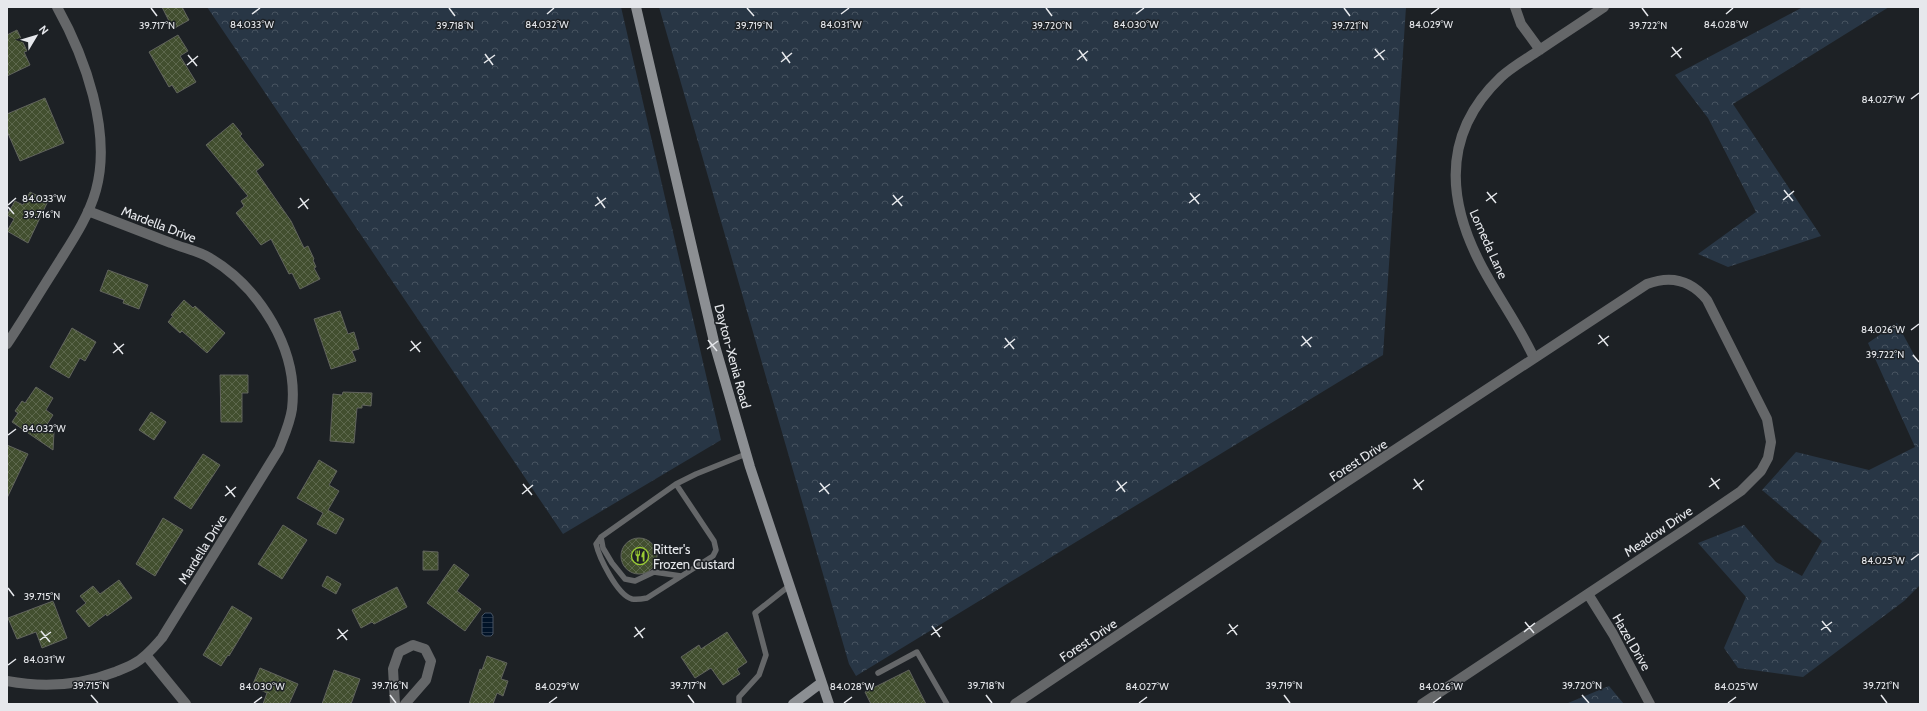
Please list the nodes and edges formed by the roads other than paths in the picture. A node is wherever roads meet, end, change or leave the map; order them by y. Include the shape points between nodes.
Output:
1 (57, 7) edge
2 (636, 7) edge
3 (1515, 7) edge
4 (1604, 7) edge
5 (1540, 50) junction
6 (88, 211) junction
7 (1713, 313) joint
8 (7, 344) edge
9 (1534, 358) junction
10 (746, 454) junction
11 (676, 484) junction
12 (601, 537) junction
13 (681, 576) junction
14 (789, 586) junction
15 (1588, 594) junction
16 (146, 655) junction
17 (878, 673) dead end
18 (7, 681) edge
19 (821, 683) junction
20 (186, 704) edge
21 (396, 704) edge
22 (405, 704) edge
23 (739, 704) edge
24 (794, 704) edge
25 (829, 704) edge
26 (947, 704) edge
27 (1015, 704) edge
28 (1422, 704) edge
29 (1650, 704) edge

1 - 6 street via 80,57 99,128 98,179
2 - 10 main road, Dayton-Xenia Road via 715,346
3 - 5 street via 1521,24
4 - 5 street, Lomeda Lane
5 - 9 street, Lomeda Lane via 1502,76 1478,103 1461,139 1455,176 1463,226 1480,263
6 - 8 street
6 - 16 street, Mardella Drive via 209,257 232,274 255,296 271,320 283,347 292,380 292,409 279,450 162,638
7 - 9 street, Forest Drive via 1702,294 1688,284 1672,279 1655,281
7 - 15 street, Meadow Drive via 1767,419 1771,442 1768,458 1761,471 1741,491
9 - 27 street, Forest Drive
10 - 11 lane
10 - 14 main road, Dayton-Xenia Road
11 - 12 lane
11 - 13 lane via 714,541 716,550 713,556
12 - 13 lane via 603,548 625,579 635,582 654,572
12 - 13 lane via 596,544 598,555 621,591 631,599 647,598
14 - 19 main road, Dayton-Xenia Road
14 - 23 lane via 755,613 766,655 759,675 739,697
15 - 28 street, Meadow Drive
15 - 29 street, Hazel Drive via 1614,634
16 - 18 street, Mardella Drive via 135,664 77,684 48,686
16 - 20 street
17 - 26 lane via 917,652
19 - 24 main road
19 - 25 main road, Dayton-Xenia Road
21 - 22 street via 393,669 399,652 413,645 425,649 431,661 426,680

